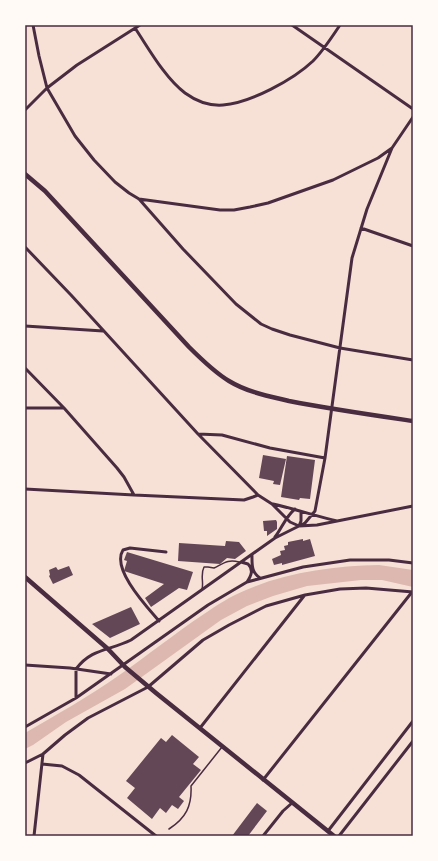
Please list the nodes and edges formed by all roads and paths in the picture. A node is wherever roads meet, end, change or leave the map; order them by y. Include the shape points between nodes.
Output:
1 (33, 25) edge
2 (140, 25) edge
3 (292, 25) edge
4 (340, 25) edge
5 (135, 28) junction
6 (324, 48) junction
7 (48, 88) junction
8 (413, 109) edge
9 (25, 110) edge
10 (413, 117) edge
11 (392, 148) junction
12 (25, 174) edge
13 (139, 199) junction
14 (361, 228) junction
15 (413, 246) edge
16 (25, 247) edge
17 (25, 326) edge
18 (103, 331) junction
19 (340, 348) junction
20 (413, 360) edge
21 (25, 368) edge
22 (25, 408) edge
23 (64, 408) junction
24 (331, 408) junction
25 (413, 421) edge
26 (198, 434) junction
27 (324, 458) junction
28 (25, 489) edge
29 (134, 495) junction
30 (258, 495) junction
31 (272, 504) junction
32 (413, 506) edge
33 (295, 509) junction
34 (301, 512) junction
35 (312, 515) junction
36 (287, 520) junction
37 (337, 521) junction
38 (299, 526) junction
39 (275, 538) junction
40 (166, 552) dead end
41 (252, 554) junction
42 (241, 562) junction
43 (413, 563) edge
44 (25, 577) edge
45 (261, 579) junction
46 (246, 582) junction
47 (199, 591) junction
48 (413, 592) edge
49 (305, 595) junction
50 (159, 621) junction
51 (108, 649) junction
52 (25, 665) edge
53 (124, 666) junction
54 (76, 669) junction
55 (111, 674) junction
56 (148, 686) junction
57 (76, 698) junction
58 (413, 721) edge
59 (25, 727) edge
60 (200, 728) junction
61 (413, 741) edge
62 (222, 746) junction
63 (43, 754) junction
64 (25, 763) edge
65 (42, 764) junction
66 (264, 780) junction
67 (292, 802) junction
68 (169, 829) dead end
69 (328, 831) junction
70 (34, 836) edge
71 (156, 836) edge
72 (263, 836) edge
73 (334, 836) edge
74 (340, 836) edge

1 - 7 street
2 - 5 street
3 - 6 street
4 - 6 street
5 - 6 street via 173,82 185,94 210,104 223,105 265,92 289,80 312,62
5 - 7 street via 77,65
6 - 8 street
7 - 9 street
7 - 13 street via 75,136 94,160 115,182
10 - 11 street
11 - 13 street via 378,158 333,180 250,207 220,210
11 - 14 street
12 - 24 main road via 44,191 189,347 215,371 229,381 262,395
13 - 19 street via 188,255 252,318 290,336
14 - 15 street
14 - 19 street via 349,274
16 - 18 street
17 - 18 street
18 - 26 street
19 - 20 street
19 - 24 street
21 - 23 street
22 - 23 street
23 - 29 street via 117,468
24 - 25 main road
24 - 27 street
26 - 27 street via 222,434 270,448
26 - 30 street
27 - 35 street via 317,507
28 - 29 street
29 - 30 street via 244,500
30 - 31 street
31 - 33 street
31 - 36 street
32 - 37 street
33 - 34 street
33 - 36 street
34 - 35 street
34 - 38 street
35 - 37 street
35 - 38 street
36 - 38 street
36 - 39 street
37 - 38 street
38 - 39 street
39 - 41 street
40 - 50 street via 130,548 120,553 121,568 134,591
41 - 42 street
41 - 45 street via 253,570
42 - 46 street via 248,564 252,570
42 - 47 street
42 - 47 lane via 232,560 214,568 204,567 203,589
43 - 45 street via 350,560 303,567
44 - 51 main road
45 - 46 street
46 - 53 street via 208,605
47 - 50 street
48 - 49 street via 366,588
48 - 66 street
49 - 56 street via 266,606 203,640
49 - 60 street
50 - 51 street via 131,640
51 - 53 main road
51 - 54 street via 93,653
52 - 54 street
53 - 55 street
53 - 56 main road
54 - 55 street
54 - 57 street
55 - 57 street
56 - 60 main road
56 - 63 street via 88,718
57 - 59 street
58 - 69 street
60 - 62 main road
61 - 74 street
62 - 66 main road
62 - 68 lane via 191,786 189,809 178,823
63 - 64 street
63 - 65 street
65 - 70 street
65 - 71 street via 62,766 79,775
66 - 67 main road
67 - 69 main road
67 - 72 street
69 - 73 main road

